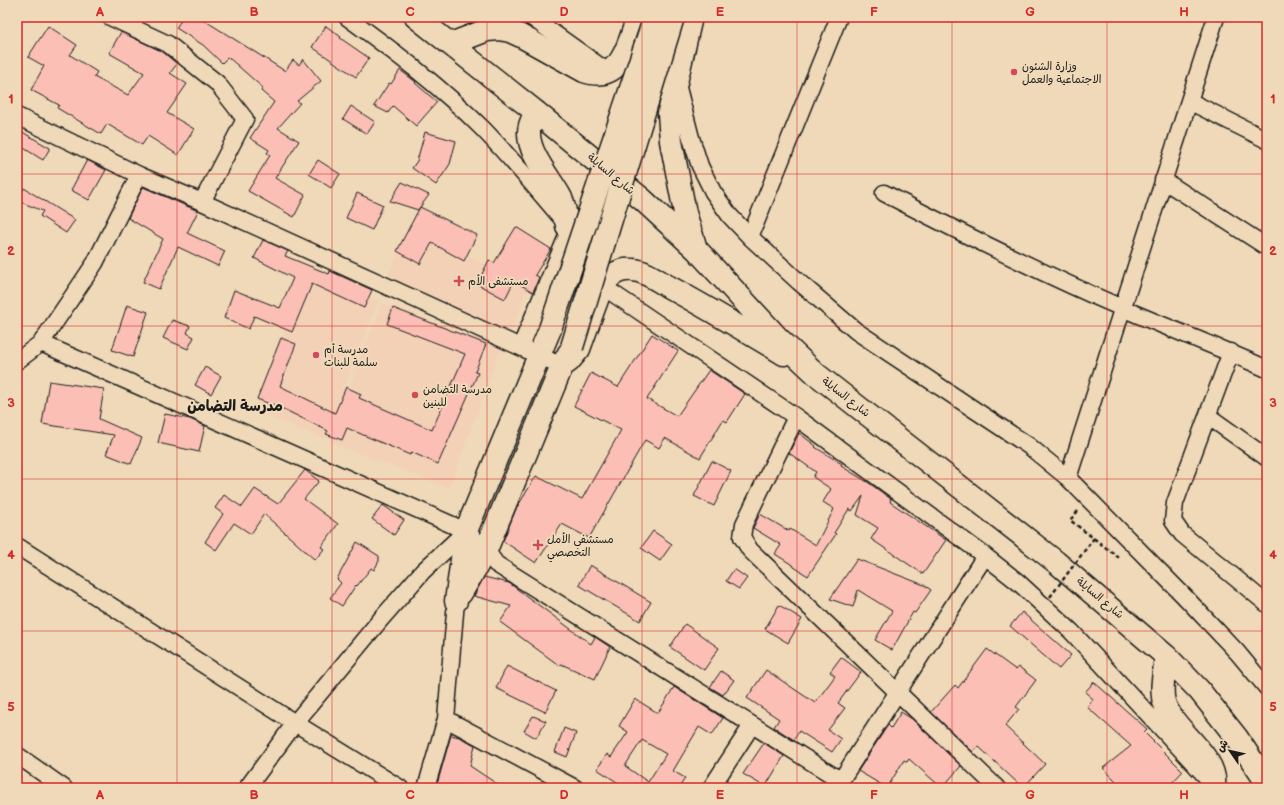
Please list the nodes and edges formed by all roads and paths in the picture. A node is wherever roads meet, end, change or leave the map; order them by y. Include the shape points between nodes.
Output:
1 (110, 17) edge
2 (347, 17) edge
3 (416, 17) edge
4 (531, 17) edge
5 (638, 17) edge
6 (655, 17) edge
7 (673, 17) edge
8 (691, 17) edge
9 (839, 17) edge
10 (1216, 17) edge
11 (451, 44) junction
12 (608, 72) junction
13 (676, 78) junction
14 (1189, 101) junction
15 (536, 112) junction
16 (17, 116) edge
17 (1267, 140) edge
18 (139, 175) junction
19 (1163, 180) junction
20 (884, 193) dead end
21 (202, 202) junction
22 (566, 226) junction
23 (750, 237) junction
24 (1267, 247) edge
25 (697, 250) junction
26 (602, 286) junction
27 (1122, 308) junction
28 (41, 343) junction
29 (530, 350) junction
30 (1231, 352) junction
31 (567, 356) junction
32 (17, 361) edge
33 (1267, 369) edge
34 (816, 374) junction
35 (796, 416) junction
36 (1208, 416) junction
37 (1267, 458) edge
38 (1068, 478) junction
39 (1070, 520) dead end
40 (466, 531) junction
41 (1094, 538) junction
42 (17, 546) edge
43 (486, 550) junction
44 (985, 556) junction
45 (1118, 557) dead end
46 (1050, 597) dead end
47 (456, 601) junction
48 (1267, 604) edge
49 (1166, 656) junction
50 (1267, 688) edge
51 (897, 694) junction
52 (446, 719) junction
53 (295, 723) junction
54 (752, 725) junction
55 (17, 755) edge
56 (1267, 783) edge
57 (838, 784) edge
58 (1214, 787) edge
59 (64, 788) edge
60 (247, 788) edge
61 (400, 788) edge
62 (426, 788) edge
63 (575, 788) edge
64 (711, 788) edge
65 (997, 788) edge

1 - 21 street via 168,44 217,83 245,119
2 - 22 street via 391,49 483,129 524,173
3 - 11 main road, شارع السايلة
4 - 12 street
5 - 12 main road via 620,63
6 - 29 main road, bridge via 550,329
7 - 31 main road, bridge
8 - 13 main road
9 - 23 street
10 - 14 street
11 - 12 main road via 487,30 499,29 522,36 584,71 596,74
11 - 15 main road, شارع السايلة
13 - 23 street via 700,166 713,192 730,216
13 - 25 main road via 669,125 686,213
14 - 17 street
14 - 19 street
15 - 22 main road via 531,121 529,141 561,199
15 - 25 main road, شارع السايلة via 643,200
16 - 18 street
18 - 21 street
18 - 28 street via 95,263
19 - 24 street
19 - 27 street
20 - 27 street via 980,243
21 - 29 street
22 - 29 street via 566,236
23 - 38 street via 856,331 1029,446
25 - 34 main road, شارع السايلة
26 - 31 main road via 579,348 569,361
26 - 34 main road via 616,272 634,270 644,273
26 - 35 street
27 - 30 street
27 - 38 street
28 - 32 street
28 - 40 street
29 - 31 street
29 - 40 main road
30 - 33 street
30 - 36 street
31 - 43 main road
34 - 49 main road, شارع السايلة via 1056,562
35 - 44 street
35 - 51 street via 744,524 742,538 750,550
36 - 37 street
36 - 48 street via 1175,504 1173,521 1182,534
38 - 50 street via 1184,596
39 - 41 path
40 - 43 street
40 - 47 main road
40 - 53 street via 423,571 380,619
41 - 45 path
41 - 46 path, bridge
42 - 53 street
43 - 47 main road
43 - 54 street via 496,564
44 - 51 street
44 - 58 street via 1018,582 1071,631
47 - 52 street
49 - 56 main road, شارع السايلة via 1199,690 1237,738
49 - 58 main road via 1163,691 1167,711 1208,762 1213,771
51 - 57 street
51 - 65 street
52 - 62 street
52 - 63 street
53 - 60 street
53 - 61 street
54 - 57 street
54 - 64 street
55 - 59 street

